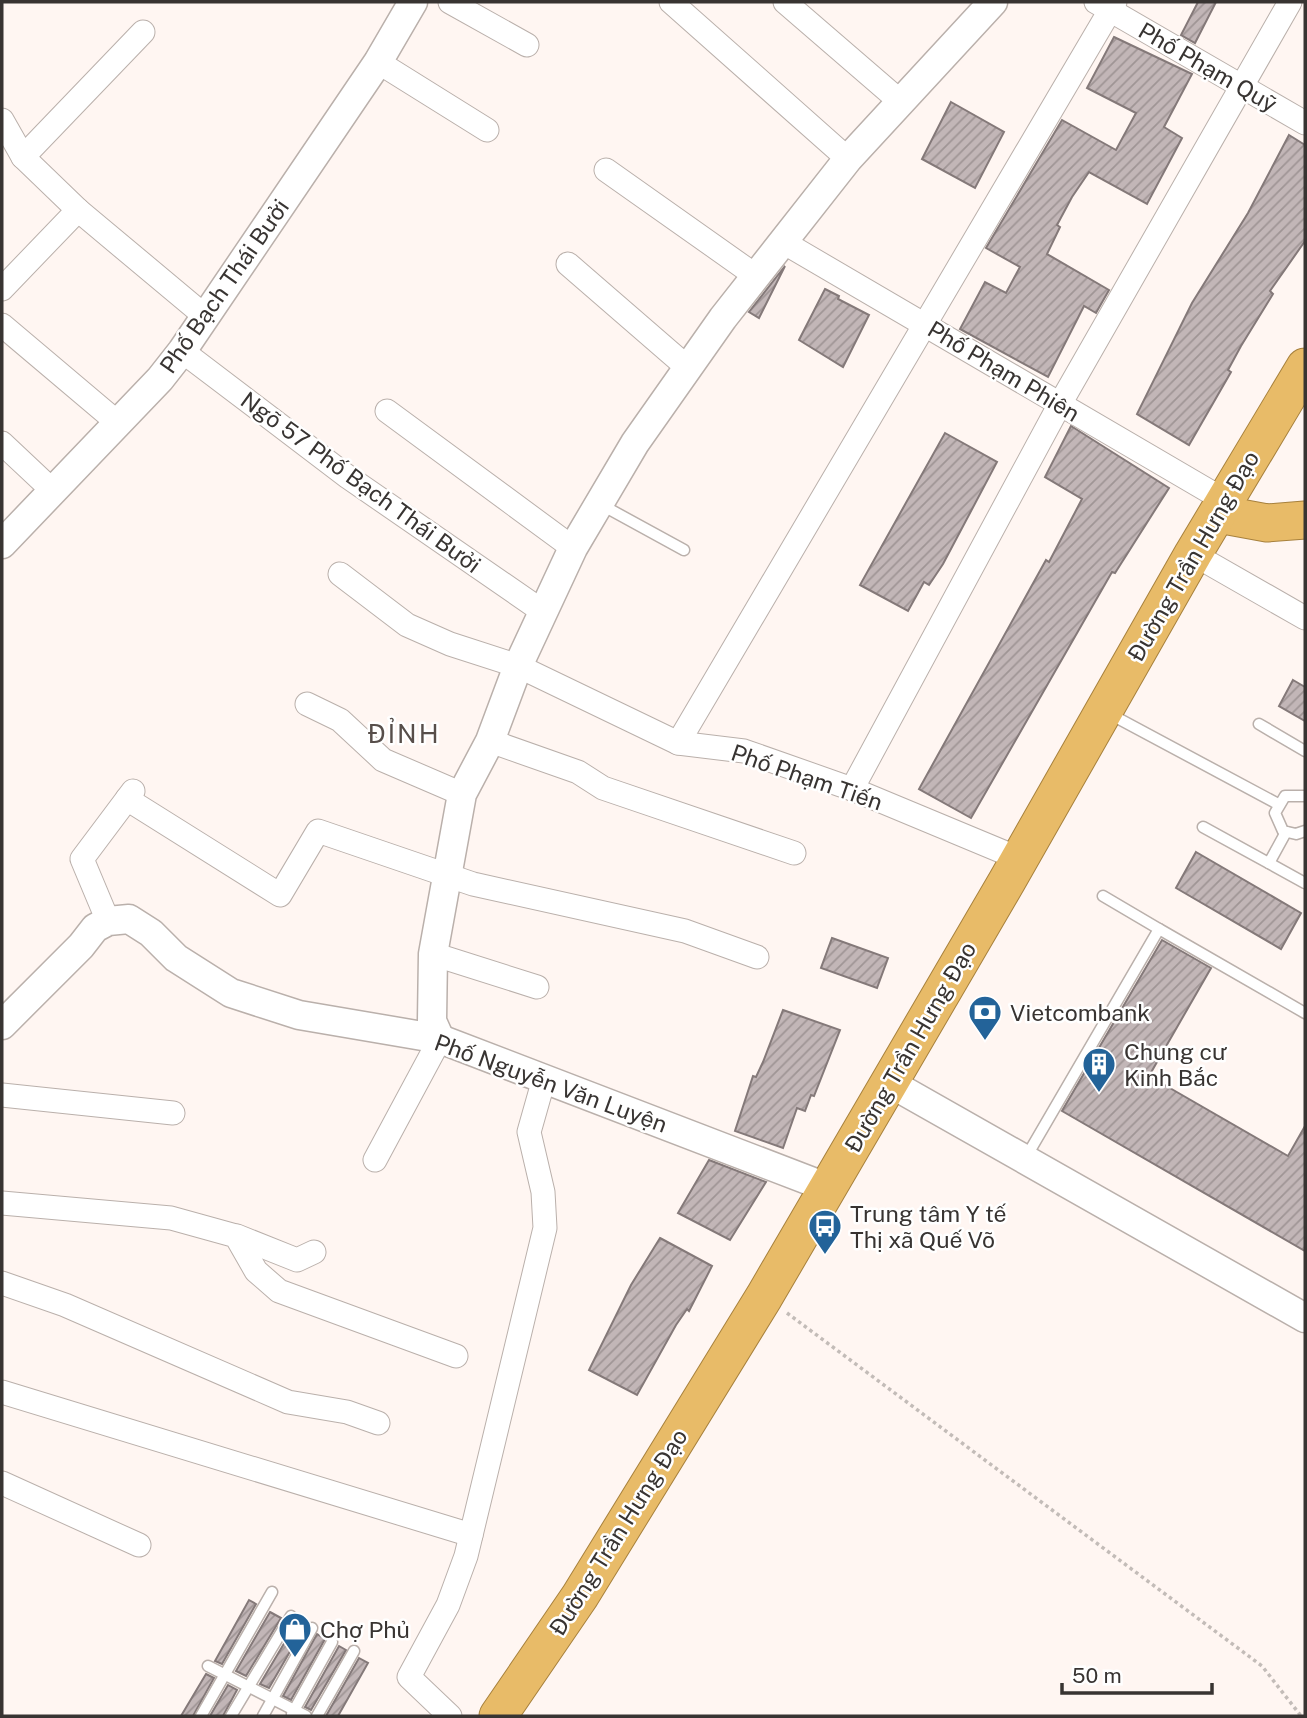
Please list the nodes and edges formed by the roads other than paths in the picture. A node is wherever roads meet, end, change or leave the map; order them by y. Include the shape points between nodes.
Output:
1 (413, 2) edge
2 (450, 2) edge
3 (671, 2) edge
4 (786, 2) edge
5 (1290, 2) edge
6 (982, 5) edge
7 (1107, 5) edge
8 (143, 32) dead end
9 (527, 45) dead end
10 (378, 62) junction
11 (1242, 87) junction
12 (902, 103) junction
13 (2, 120) edge
14 (1305, 123) edge
15 (487, 130) dead end
16 (23, 157) junction
17 (848, 159) junction
18 (606, 170) dead end
19 (78, 210) junction
20 (783, 242) junction
21 (568, 264) dead end
22 (757, 276) junction
23 (2, 289) edge
24 (206, 317) junction
25 (926, 324) junction
26 (2, 325) edge
27 (182, 351) junction
28 (1305, 367) edge
29 (688, 368) junction
30 (1060, 404) junction
31 (387, 411) dead end
32 (118, 423) junction
33 (2, 443) edge
34 (53, 491) junction
35 (597, 503) junction
36 (1221, 507) junction
37 (1305, 520) edge
38 (2, 544) edge
39 (573, 548) junction
40 (684, 550) dead end
41 (1193, 554) junction
42 (341, 574) dead end
43 (542, 611) junction
44 (1305, 618) edge
45 (518, 666) junction
46 (307, 704) dead end
47 (1103, 710) junction
48 (1259, 724) dead end
49 (490, 741) junction
50 (678, 743) junction
51 (1305, 751) edge
52 (852, 789) junction
53 (462, 794) junction
54 (1305, 796) edge
55 (1278, 804) junction
56 (1203, 827) dead end
57 (1305, 831) edge
58 (1286, 832) junction
59 (794, 853) dead end
60 (1020, 859) junction
61 (1269, 863) junction
62 (448, 876) junction
63 (1305, 883) edge
64 (1103, 896) dead end
65 (108, 921) junction
66 (1159, 929) junction
67 (433, 954) junction
68 (757, 957) dead end
69 (537, 987) dead end
70 (1305, 1013) edge
71 (2, 1025) edge
72 (440, 1039) junction
73 (544, 1079) junction
74 (890, 1083) junction
75 (2, 1095) edge
76 (173, 1112) dead end
77 (1025, 1159) junction
78 (375, 1160) dead end
79 (826, 1187) junction
80 (2, 1203) edge
81 (236, 1236) junction
82 (314, 1252) dead end
83 (2, 1283) edge
84 (1305, 1318) edge
85 (456, 1356) dead end
86 (2, 1392) edge
87 (378, 1423) dead end
88 (2, 1483) edge
89 (471, 1535) junction
90 (139, 1545) dead end
91 (272, 1592) dead end
92 (291, 1616) dead end
93 (312, 1628) dead end
94 (332, 1642) dead end
95 (354, 1651) dead end
96 (208, 1666) dead end
97 (225, 1674) junction
98 (249, 1687) junction
99 (273, 1699) junction
100 (293, 1713) edge
101 (201, 1716) edge
102 (231, 1716) edge
103 (263, 1716) edge
104 (306, 1716) edge
105 (317, 1716) edge
106 (450, 1716) edge
107 (498, 1716) edge

1 - 10 street, Phố Bạch Thái Bưởi
2 - 9 street
3 - 17 street
4 - 12 street
5 - 11 street
6 - 12 street
7 - 11 street, Phố Phạm Quỹ
7 - 25 street
8 - 16 street
10 - 15 street
10 - 24 street, Phố Bạch Thái Bưởi
11 - 14 street, Phố Phạm Quỹ
11 - 30 street
12 - 17 street
13 - 16 street
16 - 19 street
17 - 20 street
18 - 22 street
19 - 23 street
19 - 24 street
20 - 22 street
20 - 25 street, Phố Phạm Phiên
21 - 29 street
22 - 29 street
24 - 27 street, Phố Bạch Thái Bưởi
25 - 30 street, Phố Phạm Phiên
25 - 50 street
26 - 32 street
27 - 32 street, Phố Bạch Thái Bưởi
27 - 43 street, Ngõ 57 Phố Bạch Thái Bưởi via 348,478
28 - 36 highway, Đường Trần Hưng Đạo
29 - 35 street
30 - 36 street, Phố Phạm Phiên
30 - 52 street
31 - 39 street
32 - 34 street, Phố Bạch Thái Bưởi
33 - 34 street
34 - 38 street, Phố Bạch Thái Bưởi
35 - 39 street
35 - 40 lane
36 - 37 highway via 1267,523
36 - 41 highway, Đường Trần Hưng Đạo
39 - 43 street
41 - 44 street
41 - 47 highway, Đường Trần Hưng Đạo
42 - 45 street, Phố Phạm Tiến via 407,625 450,645
43 - 45 street
45 - 49 street
45 - 50 street, Phố Phạm Tiến
46 - 53 street via 340,720 383,760
47 - 55 lane
47 - 60 highway, Đường Trần Hưng Đạo
48 - 51 lane
49 - 53 street
49 - 59 street via 578,772 603,788
50 - 52 street, Phố Phạm Tiến via 744,751
52 - 60 street, Phố Phạm Tiến
53 - 62 street
54 - 55 lane via 1292,794
55 - 58 lane via 1276,820
56 - 61 lane
57 - 58 lane
58 - 61 lane
60 - 74 highway, Đường Trần Hưng Đạo
61 - 63 lane
62 - 65 street via 318,831 280,895 130,795 82,859
62 - 67 street
62 - 68 street via 685,931
64 - 66 lane
65 - 71 street via 95,928
65 - 72 street, Phố Nguyễn Văn Luyện via 129,919 176,958 232,993 268,1006
66 - 70 lane
66 - 77 lane
67 - 69 street
67 - 72 street via 432,1021
72 - 73 street, Phố Nguyễn Văn Luyện
72 - 78 street
73 - 79 street, Phố Nguyễn Văn Luyện
73 - 89 street via 529,1132 543,1192 545,1228
74 - 77 street
74 - 79 highway, Đường Trần Hưng Đạo
75 - 76 street
77 - 84 street
79 - 107 highway, Đường Trần Hưng Đạo via 764,1297 580,1596
80 - 81 street via 171,1218
81 - 82 street via 297,1260
81 - 85 street via 256,1271 279,1291
83 - 87 street via 65,1305 288,1402 347,1412
86 - 89 street
88 - 90 street
89 - 106 street via 448,1605 409,1677
91 - 97 lane
92 - 98 lane
93 - 99 lane
94 - 100 lane
95 - 105 lane
96 - 97 lane
97 - 98 lane
97 - 101 lane
98 - 99 lane
98 - 102 lane
99 - 100 lane
99 - 103 lane
100 - 104 lane

